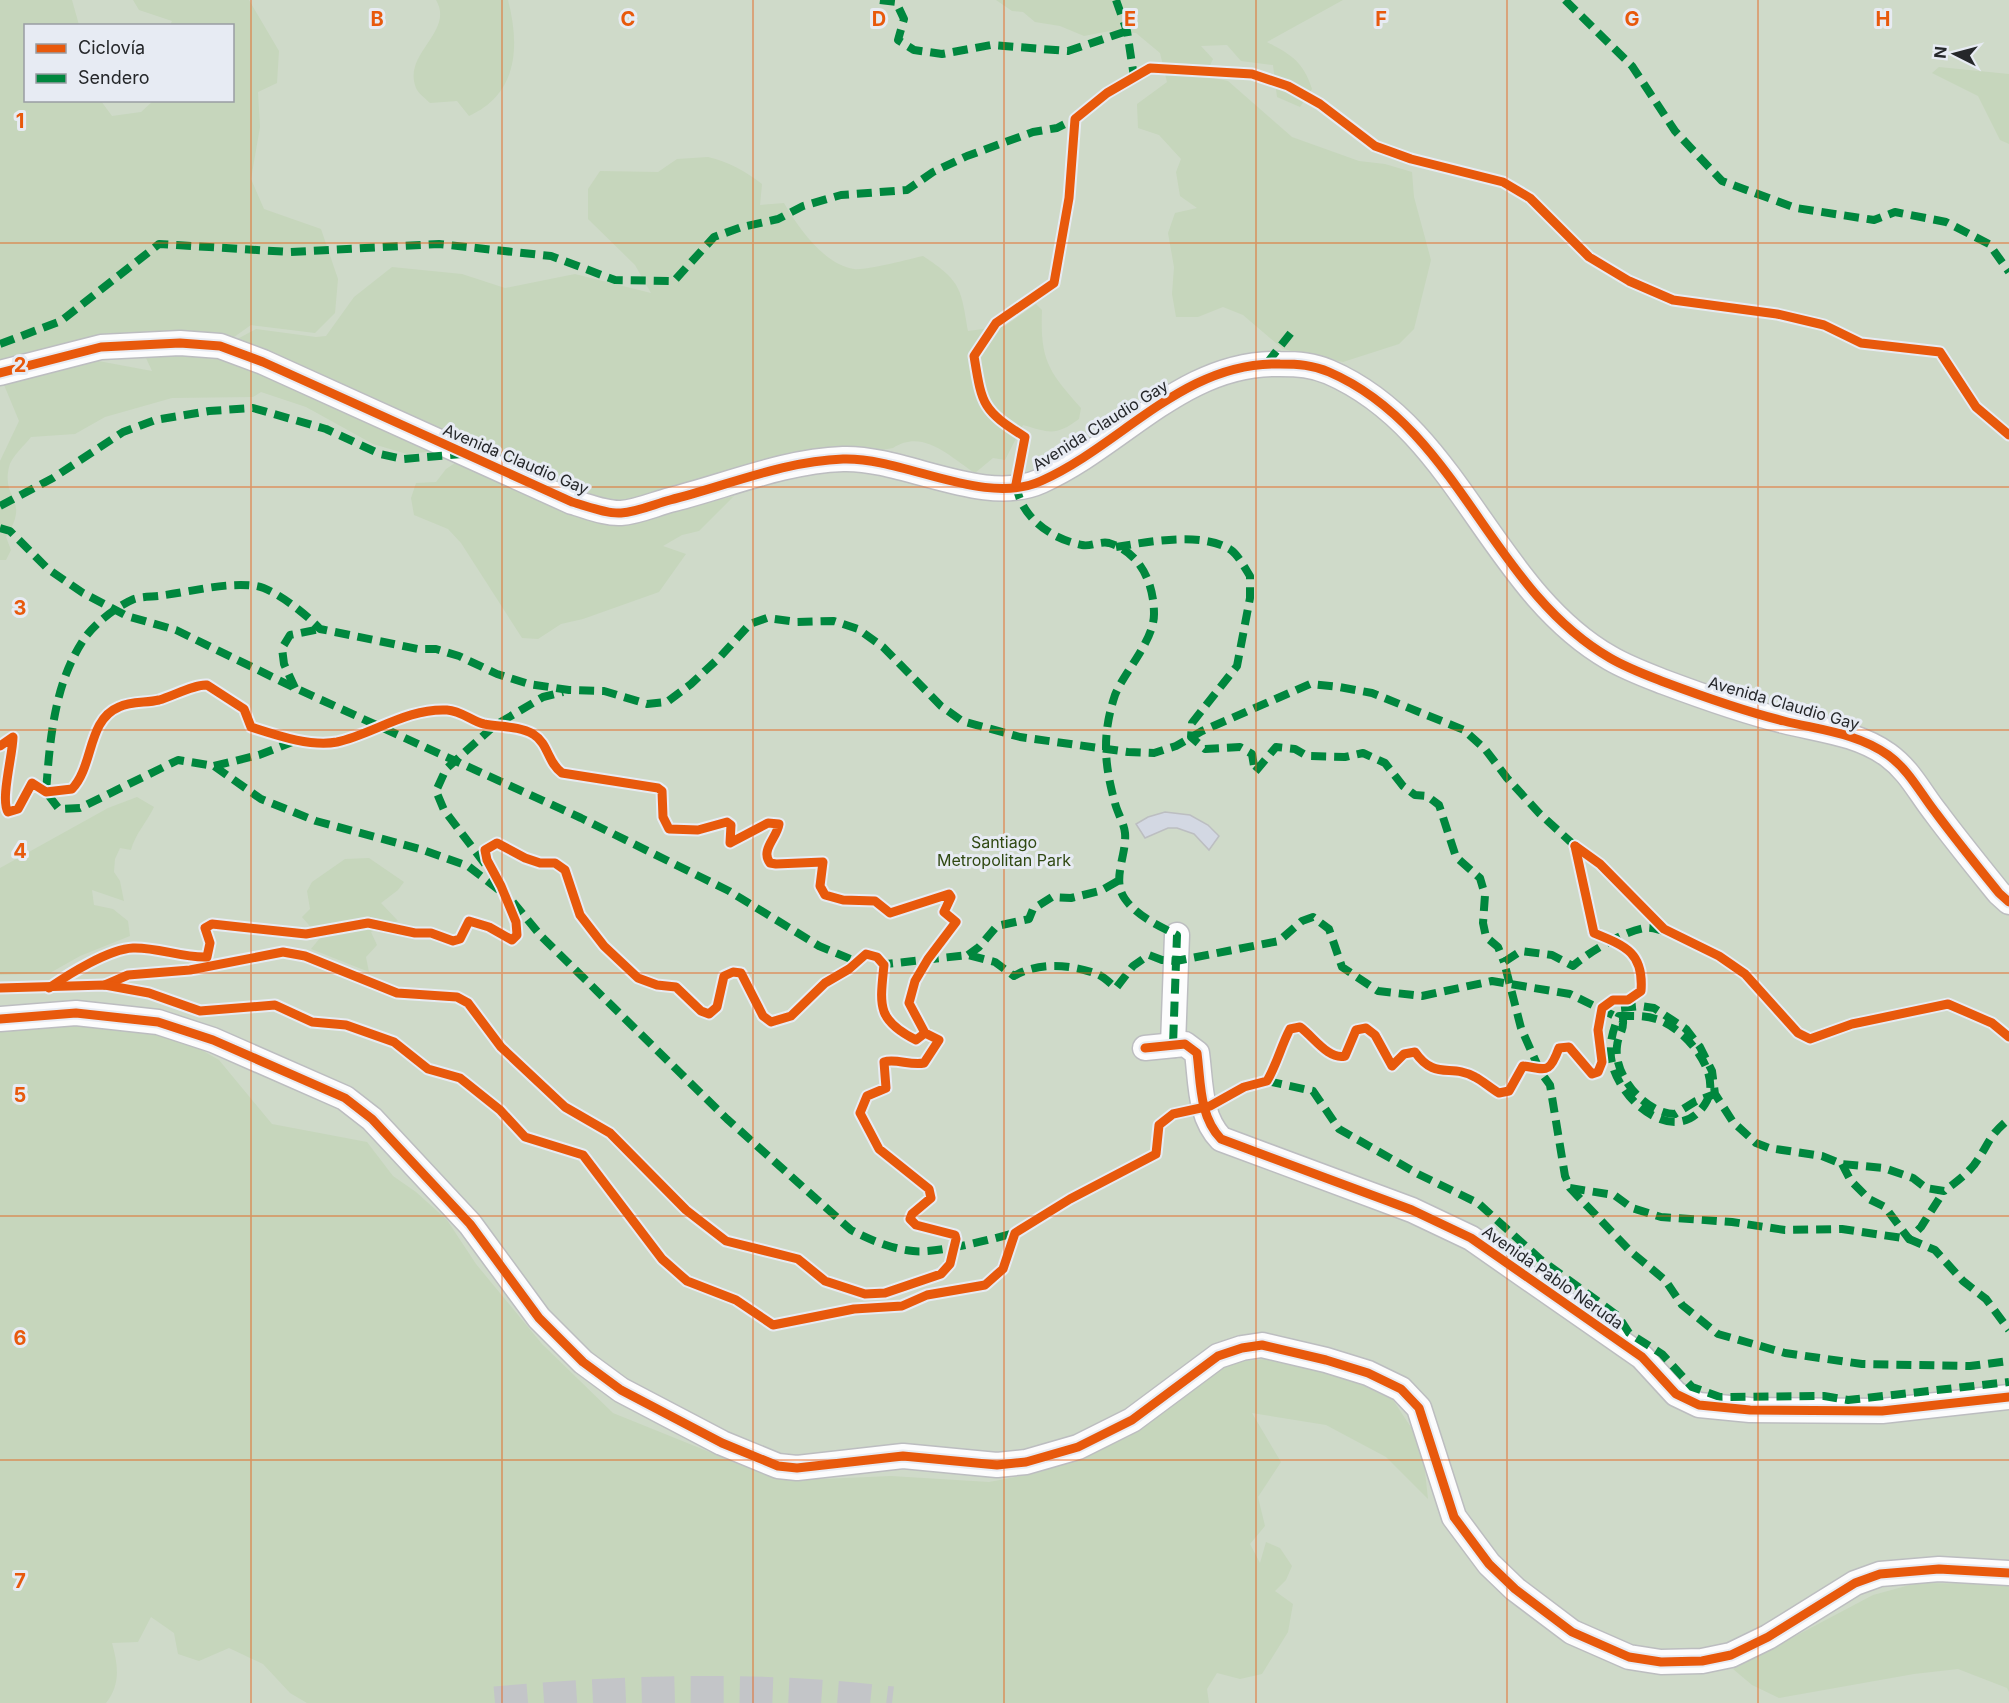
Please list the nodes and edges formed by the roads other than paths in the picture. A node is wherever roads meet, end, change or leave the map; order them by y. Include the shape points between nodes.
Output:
1 (0, 373) edge
2 (2009, 902) edge
3 (1177, 935) dead end
4 (0, 1019) edge
5 (1173, 1045) junction
6 (1145, 1048) dead end
7 (2009, 1396) edge
8 (2009, 1573) edge

1 - 2 street, Avenida Claudio Gay via 101,347 180,343 219,346 263,362 572,502 619,514 784,468 841,459 873,460 999,490 1038,483 1178,392 1238,368 1306,364 1350,383 1409,425 1531,591 1587,644 1634,670 1725,705 1825,729 1888,755 1912,776 1932,808
3 - 5 street
4 - 8 street via 76,1013 158,1022 213,1040 345,1098 372,1119 470,1224 539,1318 583,1362 621,1390 722,1443 778,1466 797,1468 903,1456 997,1465 1026,1462 1078,1447 1132,1420 1218,1356 1262,1345 1368,1373 1401,1389 1419,1408 1454,1517 1489,1564 1572,1632 1629,1657 1661,1662 1702,1661 1731,1655 1768,1637 1855,1583 1880,1574 1939,1569
5 - 6 street
5 - 7 street, Avenida Pablo Neruda via 1185,1044 1197,1053 1205,1116 1221,1138 1412,1210 1471,1238 1642,1357 1687,1401 1740,1410 1861,1412

